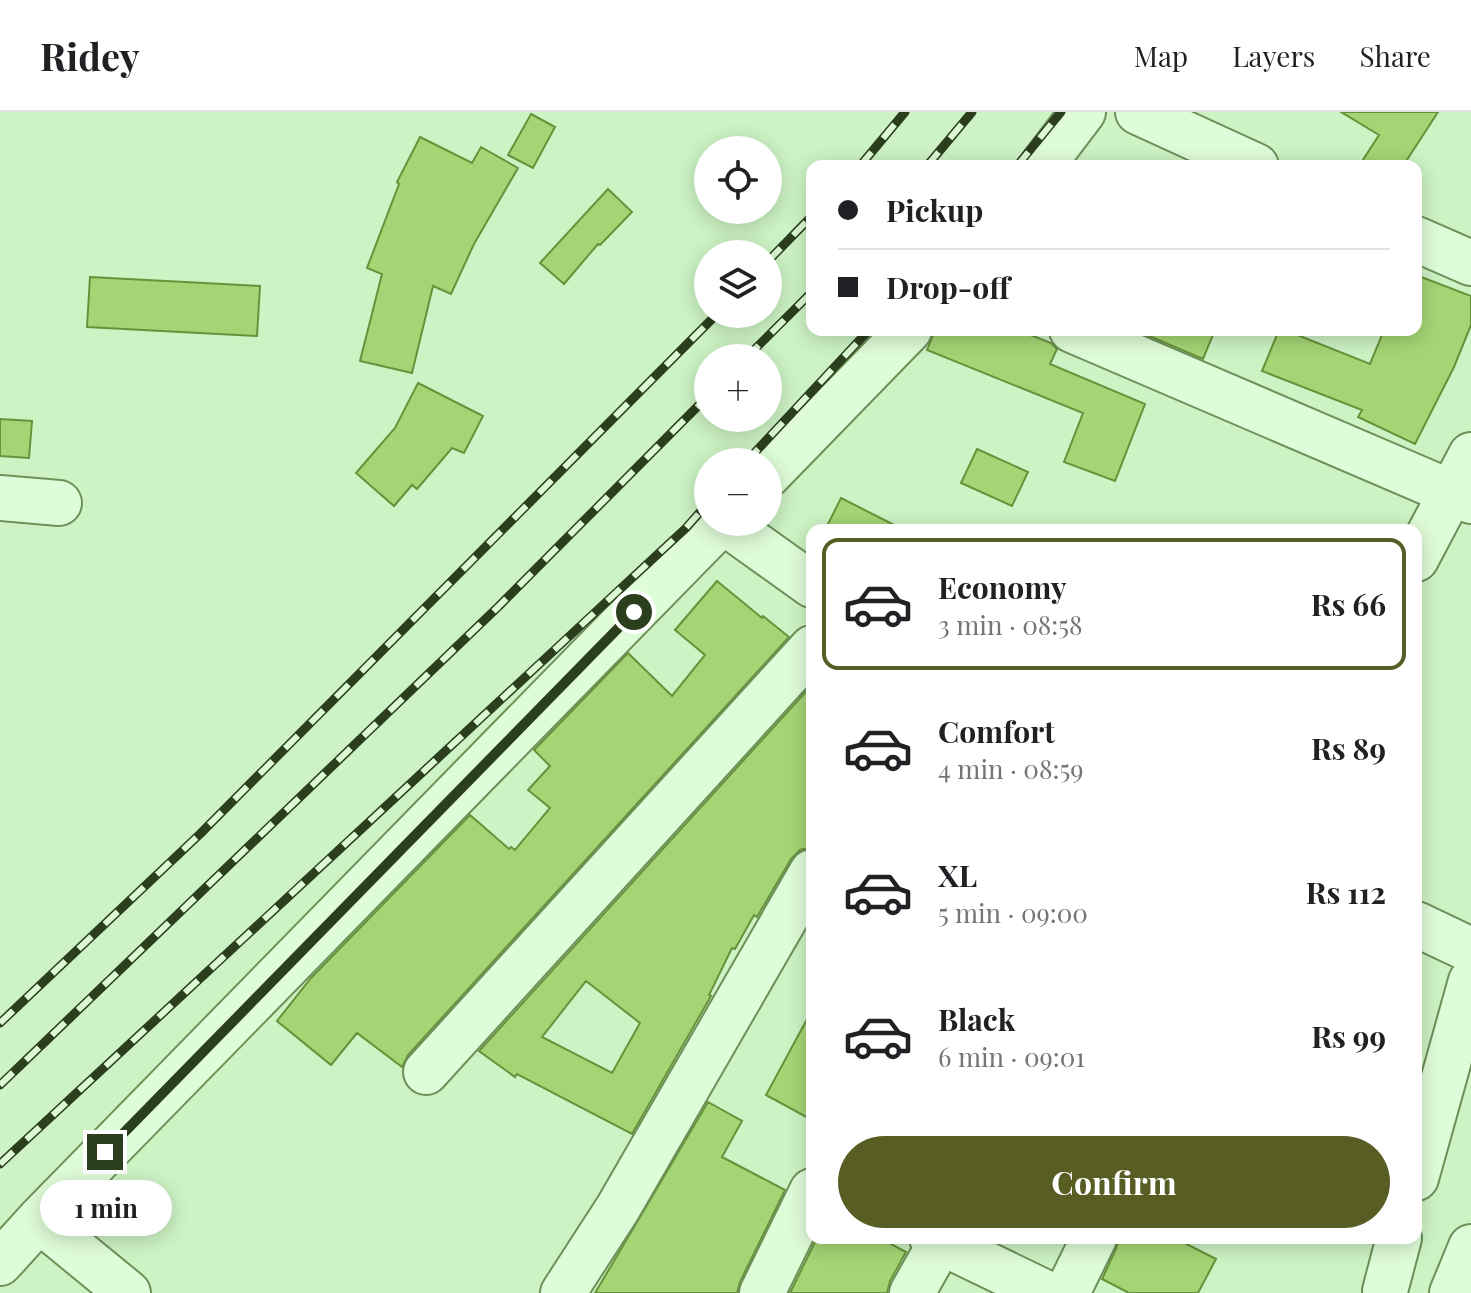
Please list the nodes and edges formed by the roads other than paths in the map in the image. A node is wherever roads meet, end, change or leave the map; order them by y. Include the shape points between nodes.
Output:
1 (1083, 112) edge
2 (1138, 112) edge
3 (1047, 160) edge
4 (1243, 160) edge
5 (1422, 242) edge
6 (1471, 263) edge
7 (903, 336) edge
8 (1087, 336) edge
9 (782, 461) edge
10 (1464, 483) edge
11 (0, 498) edge
12 (59, 503) dead end
13 (709, 536) edge
14 (743, 536) edge
15 (1422, 550) edge
16 (806, 581) edge
17 (806, 655) edge
18 (806, 882) edge
19 (1422, 927) edge
20 (1471, 950) edge
21 (1471, 981) edge
22 (426, 1072) dead end
23 (1422, 1157) edge
24 (806, 1203) edge
25 (39, 1220) junction
26 (936, 1244) edge
27 (949, 1244) edge
28 (1091, 1244) edge
29 (1397, 1244) edge
30 (1471, 1247) edge
31 (0, 1263) edge
32 (1385, 1291) dead end
33 (128, 1293) edge
34 (563, 1293) edge
35 (762, 1293) edge
36 (912, 1293) edge
37 (1046, 1293) edge
38 (1067, 1293) edge
39 (1452, 1293) edge

1 - 3 street
2 - 4 street
5 - 6 street
7 - 9 street
8 - 10 street
10 - 15 street
11 - 12 street
13 - 25 street
14 - 16 street
17 - 22 street
18 - 34 street via 618,1208
19 - 20 street
21 - 23 street
24 - 35 street
25 - 31 street
25 - 33 street
26 - 36 street
27 - 37 street
28 - 38 street
29 - 32 street
30 - 39 street

